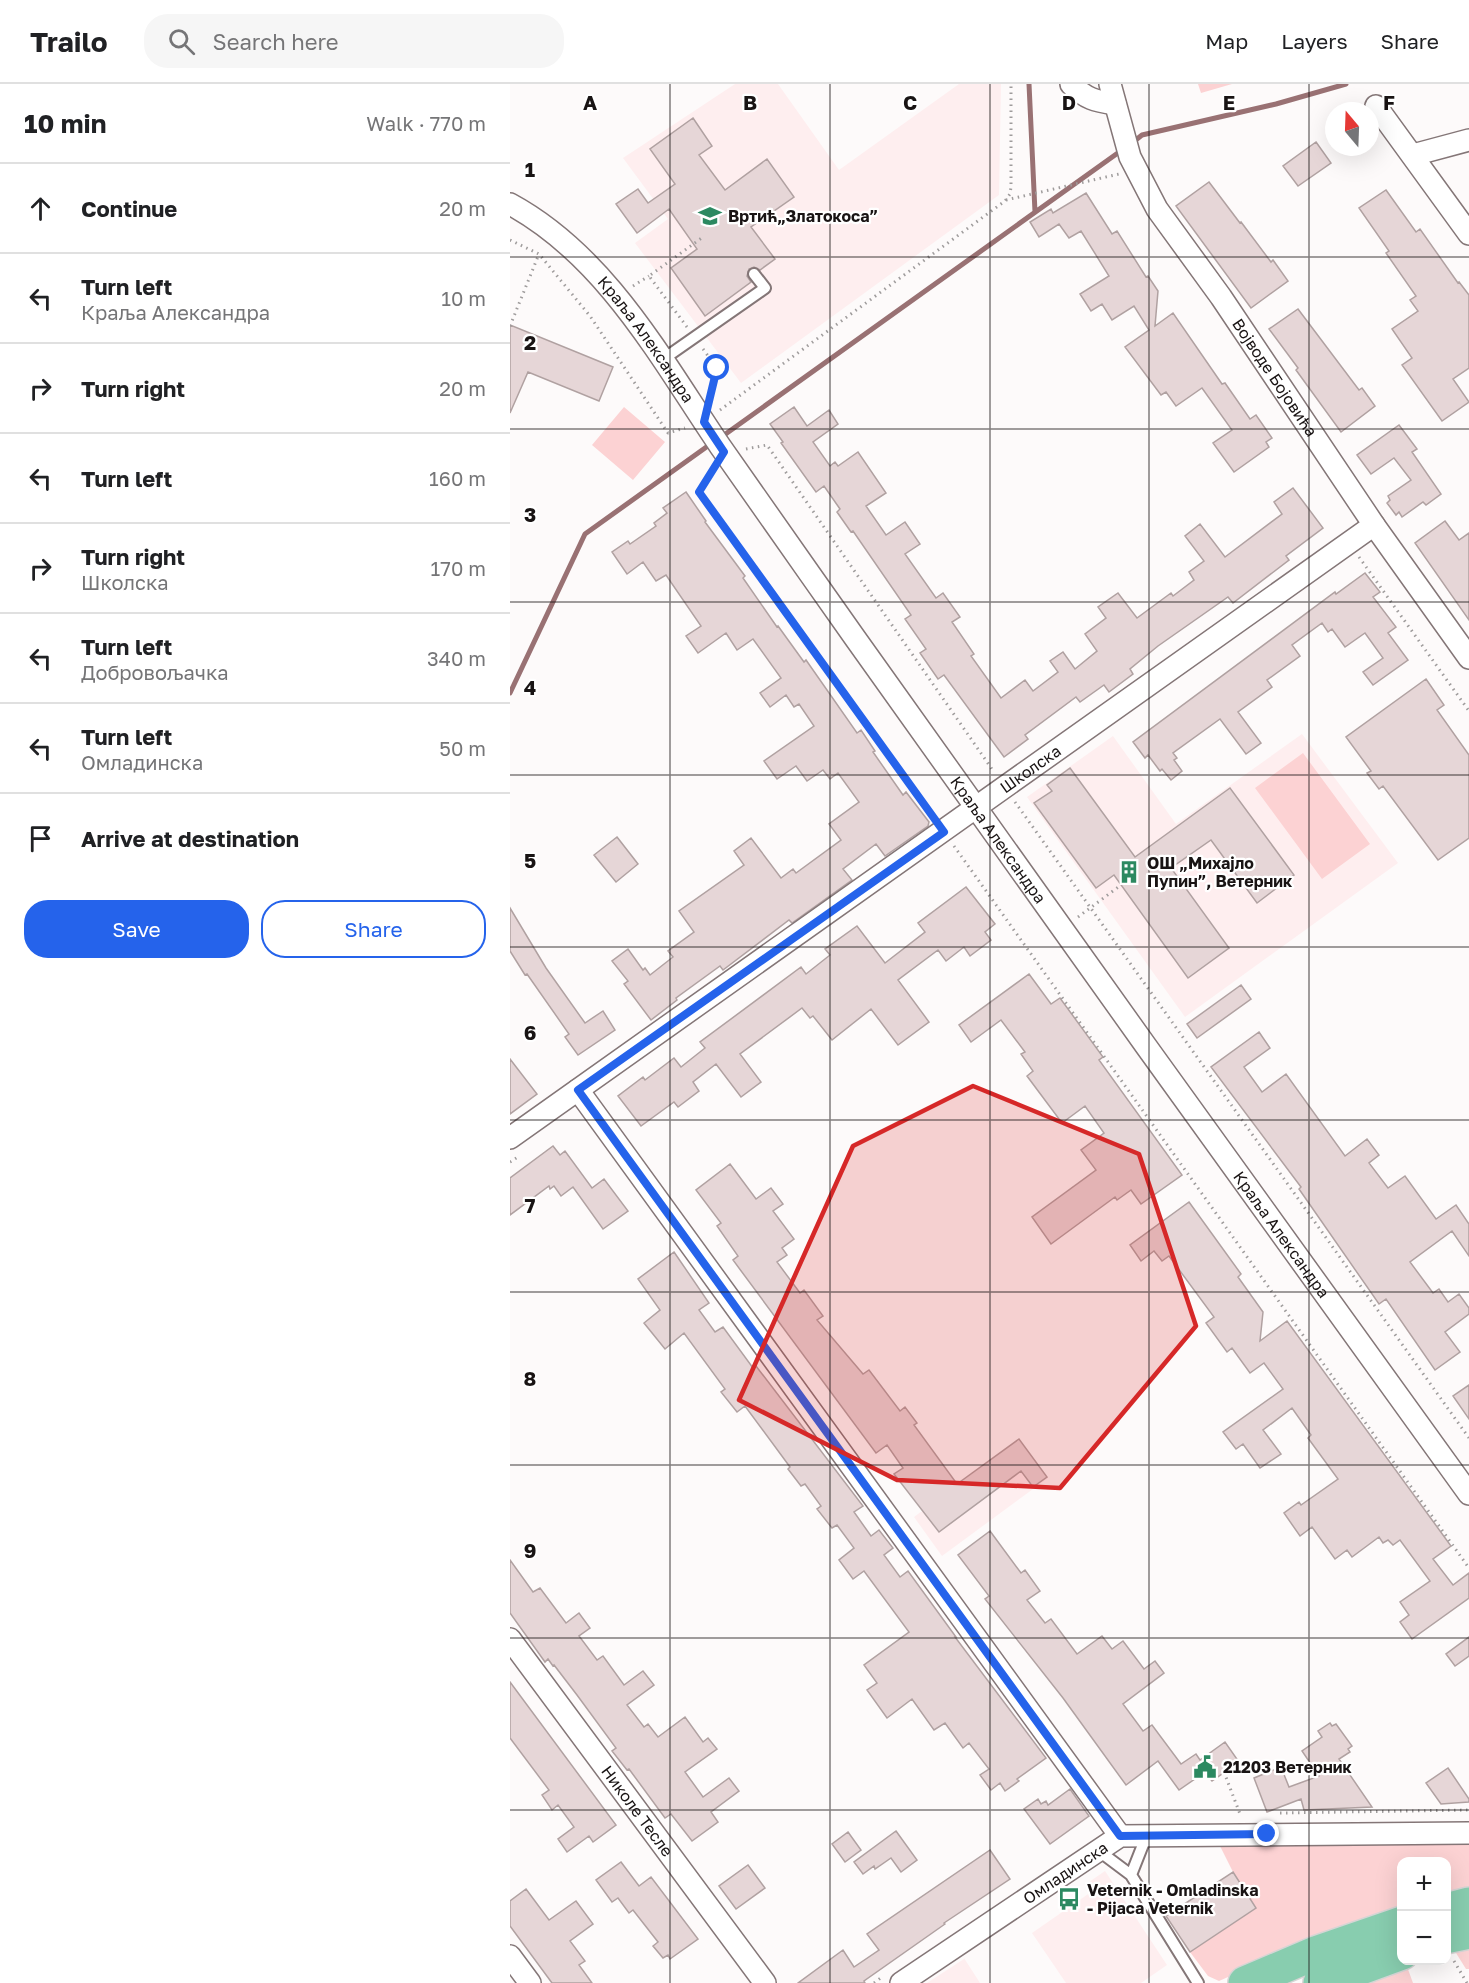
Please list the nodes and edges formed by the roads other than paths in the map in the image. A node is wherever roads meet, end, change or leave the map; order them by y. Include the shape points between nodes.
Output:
1 (1071, 84) edge
2 (1112, 94) edge
3 (1379, 110) edge
4 (1469, 140) edge
5 (1413, 155) junction
6 (510, 204) edge
7 (1469, 234) edge
8 (754, 274) dead end
9 (662, 360) junction
10 (1374, 525) junction
11 (1469, 657) edge
12 (976, 809) junction
13 (578, 1090) junction
14 (510, 1138) edge
15 (1469, 1494) edge
16 (510, 1639) edge
17 (1469, 1833) edge
18 (1120, 1836) junction
19 (1146, 1837) junction
20 (1099, 1851) junction
21 (1131, 1875) junction
22 (1469, 1904) edge
23 (1451, 1909) edge
24 (1397, 1924) edge
25 (1397, 1954) edge
26 (510, 1956) edge
27 (530, 1983) edge
28 (765, 1983) edge
29 (900, 1983) edge
30 (1198, 1983) edge
31 (1245, 1983) edge
32 (1320, 1983) edge

1 - 2 street via 1094,101
2 - 10 street, Војводе Бојовића via 1133,164 1158,208
3 - 5 street
4 - 5 street
5 - 7 street
6 - 9 street, Краља Александра via 562,240 588,264 618,297
8 - 9 lane via 765,288
9 - 12 street, Краља Александра
10 - 11 street, Војводе Бојовића
10 - 12 street, Школска
12 - 13 street, Школска
12 - 15 street, Краља Александра
13 - 14 street, Школска
13 - 18 street
16 - 28 street, Николе Тесле
17 - 19 street, Омладинска
18 - 19 street, Омладинска
18 - 20 street, Омладинска
19 - 21 lane
20 - 21 lane
20 - 29 street, Омладинска
21 - 30 lane
22 - 23 main road
24 - 31 main road
25 - 32 main road
26 - 27 street

